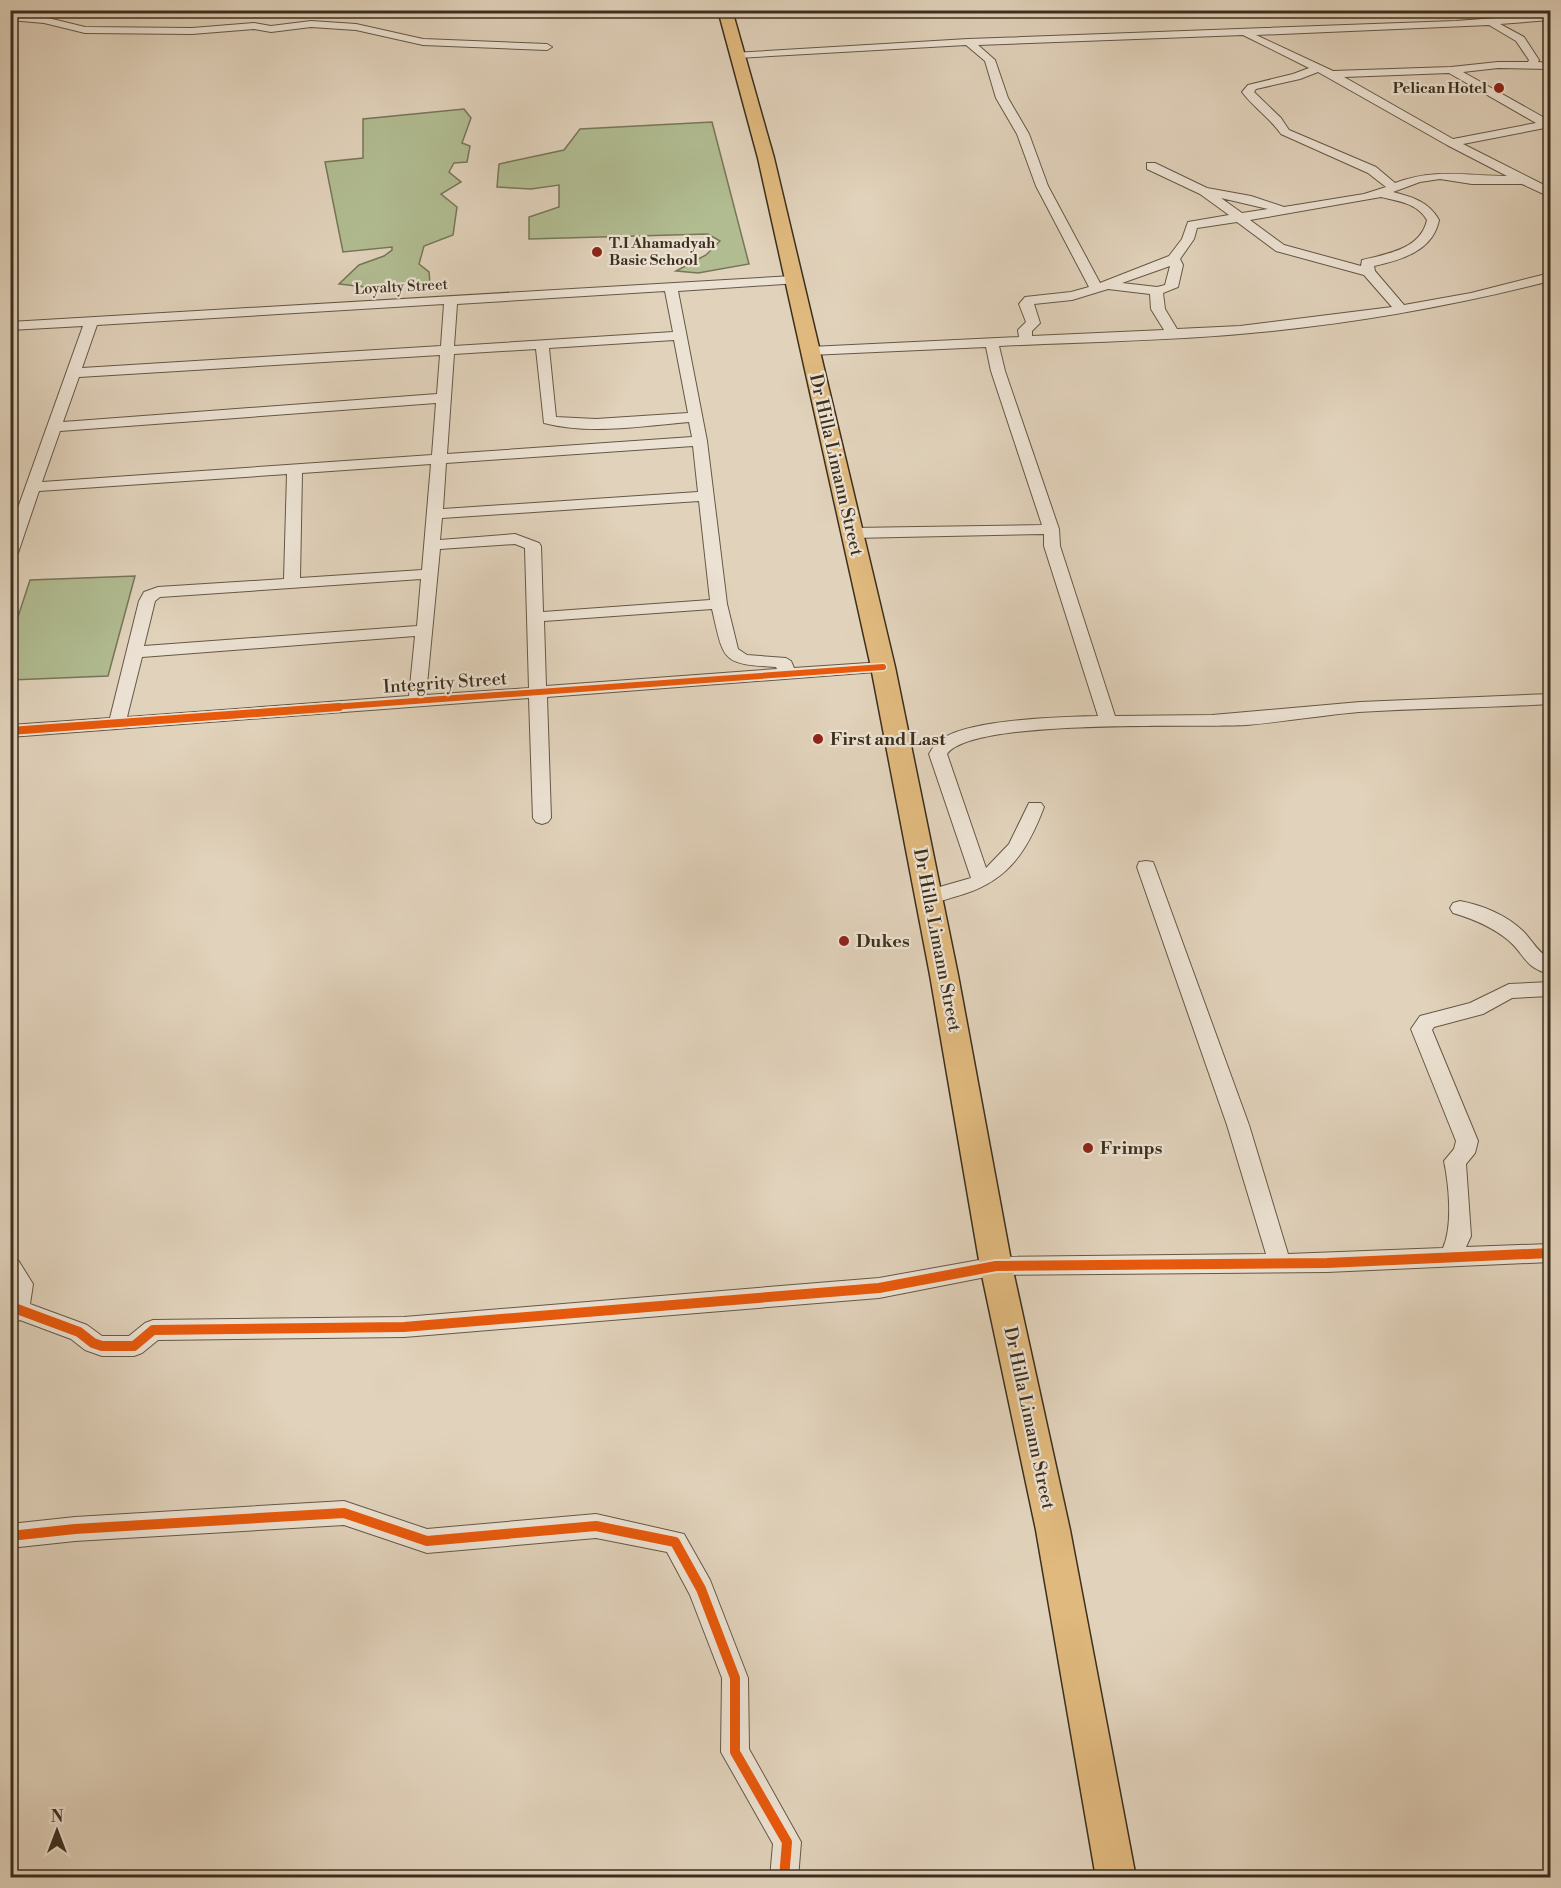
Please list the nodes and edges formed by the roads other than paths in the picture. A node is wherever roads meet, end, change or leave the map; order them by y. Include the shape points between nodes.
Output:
1 (725, 10) edge
2 (308, 14) dead end
3 (10, 17) edge
4 (1551, 17) edge
5 (1492, 22) junction
6 (356, 27) junction
7 (1242, 33) junction
8 (968, 42) junction
9 (547, 47) dead end
10 (737, 55) junction
11 (1544, 67) edge
12 (1318, 68) junction
13 (1451, 70) junction
14 (1331, 74) junction
15 (1549, 125) edge
16 (1451, 143) junction
17 (1151, 166) dead end
18 (1524, 180) junction
19 (1388, 190) junction
20 (1204, 191) junction
21 (1551, 194) edge
22 (1288, 211) junction
23 (1240, 218) junction
24 (1174, 259) junction
25 (1370, 272) junction
26 (1551, 277) edge
27 (793, 280) junction
28 (1101, 286) junction
29 (671, 288) junction
30 (1157, 291) junction
31 (451, 300) junction
32 (1401, 309) junction
33 (91, 322) junction
34 (10, 326) edge
35 (1173, 334) junction
36 (678, 336) junction
37 (1026, 342) junction
38 (992, 344) junction
39 (542, 345) junction
40 (448, 351) junction
41 (810, 351) junction
42 (72, 373) junction
43 (445, 398) junction
44 (695, 417) junction
45 (56, 427) junction
46 (700, 441) junction
47 (440, 459) junction
48 (295, 470) junction
49 (35, 487) junction
50 (706, 496) junction
51 (435, 514) junction
52 (16, 522) edge
53 (1051, 530) junction
54 (852, 533) junction
55 (433, 545) junction
56 (10, 553) edge
57 (430, 574) junction
58 (292, 583) junction
59 (719, 604) junction
60 (536, 617) junction
61 (424, 630) junction
62 (135, 652) junction
63 (883, 667) junction
64 (787, 675) junction
65 (539, 691) junction
66 (1551, 699) edge
67 (417, 701) junction
68 (1108, 721) junction
69 (117, 723) junction
70 (10, 731) edge
71 (1035, 807) dead end
72 (542, 818) dead end
73 (1146, 867) dead end
74 (981, 881) junction
75 (929, 897) junction
76 (1460, 908) dead end
77 (1551, 968) edge
78 (1551, 989) edge
79 (1551, 1253) edge
80 (1451, 1256) junction
81 (1280, 1263) junction
82 (996, 1266) junction
83 (10, 1267) edge
84 (14, 1312) edge
85 (10, 1536) edge
86 (784, 1878) edge
87 (1116, 1878) edge

1 - 10 highway, Dr Hilla Limann Street
2 - 6 street
3 - 6 street via 85,30 192,31 254,26 272,29 311,24
4 - 5 street
5 - 7 street
5 - 11 street via 1518,37
6 - 9 street via 423,42
7 - 8 street
7 - 12 street
8 - 10 street
8 - 28 street via 990,60 1002,98 1023,134 1042,186
10 - 27 highway, Dr Hilla Limann Street via 766,158
11 - 13 street via 1498,65
12 - 14 street
12 - 19 street via 1252,87 1248,92 1281,123 1285,132 1372,170
13 - 14 street
13 - 15 street
14 - 16 street
15 - 16 street
16 - 18 street
17 - 20 street
18 - 19 street via 1436,176
18 - 21 street
19 - 22 street
19 - 25 street via 1422,206 1434,224 1418,245 1367,263
20 - 22 street
20 - 23 street
22 - 23 street
23 - 24 street via 1192,225 1188,239
23 - 25 street via 1280,248
24 - 28 street
24 - 30 street via 1177,265 1171,287
25 - 32 street
26 - 32 street
27 - 29 street, Loyalty Street
27 - 41 highway, Dr Hilla Limann Street
28 - 30 street
28 - 37 street via 1072,296 1030,300 1026,304 1033,323 1025,330
29 - 31 street, Loyalty Street
29 - 36 street
30 - 35 street via 1158,314
31 - 33 street, Loyalty Street
31 - 40 street
32 - 35 street via 1240,330
33 - 34 street, Loyalty Street
33 - 42 street
35 - 37 street
36 - 39 street
36 - 44 street
37 - 38 street
38 - 41 street
38 - 53 street
39 - 40 street
39 - 44 street via 552,422
40 - 42 street
40 - 43 street
41 - 54 highway, Dr Hilla Limann Street
42 - 45 street
43 - 45 street
43 - 47 street
44 - 46 street
45 - 49 street
46 - 47 street
46 - 50 street
47 - 48 street
47 - 51 street
48 - 49 street
48 - 58 street
49 - 52 street
50 - 51 street
50 - 59 street
51 - 55 street
52 - 56 street
53 - 54 street
53 - 68 street via 1052,546
54 - 63 highway, Dr Hilla Limann Street
55 - 57 street
55 - 60 street via 515,539 533,546
57 - 58 street
57 - 61 street
58 - 62 street via 150,595
59 - 60 street
59 - 64 street via 734,657 780,662
60 - 65 street
61 - 62 street
61 - 67 street
62 - 69 street
63 - 64 street, Integrity Street
63 - 75 highway, Dr Hilla Limann Street
64 - 65 street, Integrity Street
65 - 67 street, Integrity Street
65 - 72 street
66 - 68 street via 1416,704 1246,719
67 - 69 street, Integrity Street
68 - 74 street via 992,730 964,735 942,746 938,754
69 - 70 street, Integrity Street
71 - 74 street via 1014,854
73 - 81 street via 1238,1125
74 - 75 street
75 - 82 highway, Dr Hilla Limann Street
76 - 77 street via 1476,911 1497,923 1516,936 1533,958
78 - 80 street via 1509,991 1476,1010 1427,1021 1421,1029 1467,1141 1464,1153 1455,1161 1460,1236
79 - 80 street
80 - 81 street
81 - 82 street
82 - 84 street via 879,1288 416,1326 153,1330 134,1346 102,1346 79,1332
82 - 87 highway, Dr Hilla Limann Street via 1053,1530
83 - 84 street via 22,1284
85 - 86 street via 344,1514 427,1541 596,1526 675,1542 701,1589 735,1678 735,1752 787,1842

